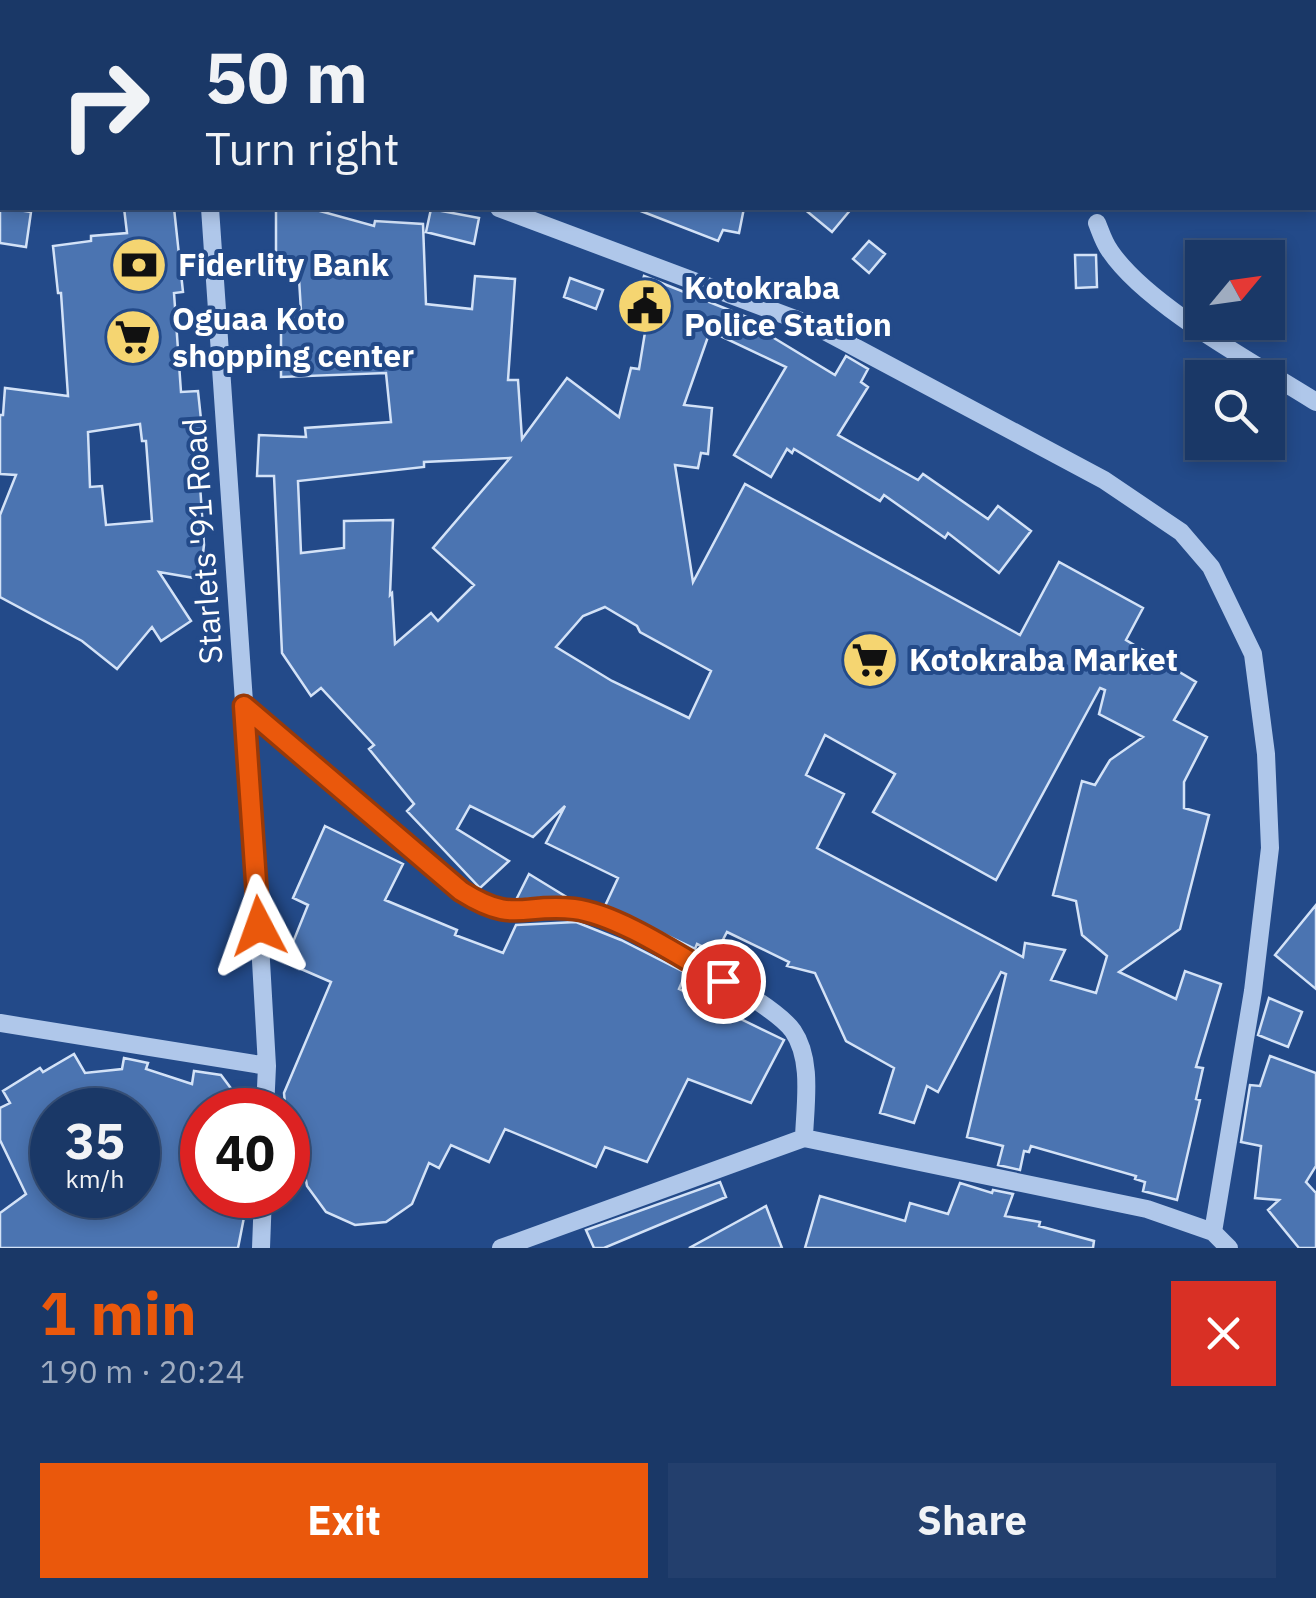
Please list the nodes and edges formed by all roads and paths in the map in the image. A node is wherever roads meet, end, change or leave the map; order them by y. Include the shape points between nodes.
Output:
1 (210, 210) edge
2 (504, 210) edge
3 (1097, 224) dead end
4 (1316, 402) edge
5 (244, 706) junction
6 (0, 1023) edge
7 (267, 1066) junction
8 (266, 1088) edge
9 (804, 1138) junction
10 (262, 1218) edge
11 (1213, 1232) junction
12 (261, 1248) edge
13 (501, 1248) edge
14 (1229, 1248) edge

1 - 5 street, Starlets '91 Road
2 - 11 street via 818,328 1104,480 1181,532 1211,566 1253,654 1270,848 1254,991
3 - 4 street via 1136,282
5 - 7 street, Starlets '91 Road
5 - 9 street via 485,906 602,916 757,1001 793,1030 804,1059
6 - 7 street
7 - 8 street, Starlets '91 Road
9 - 11 street via 1148,1208
9 - 13 street
10 - 12 street
11 - 14 street

